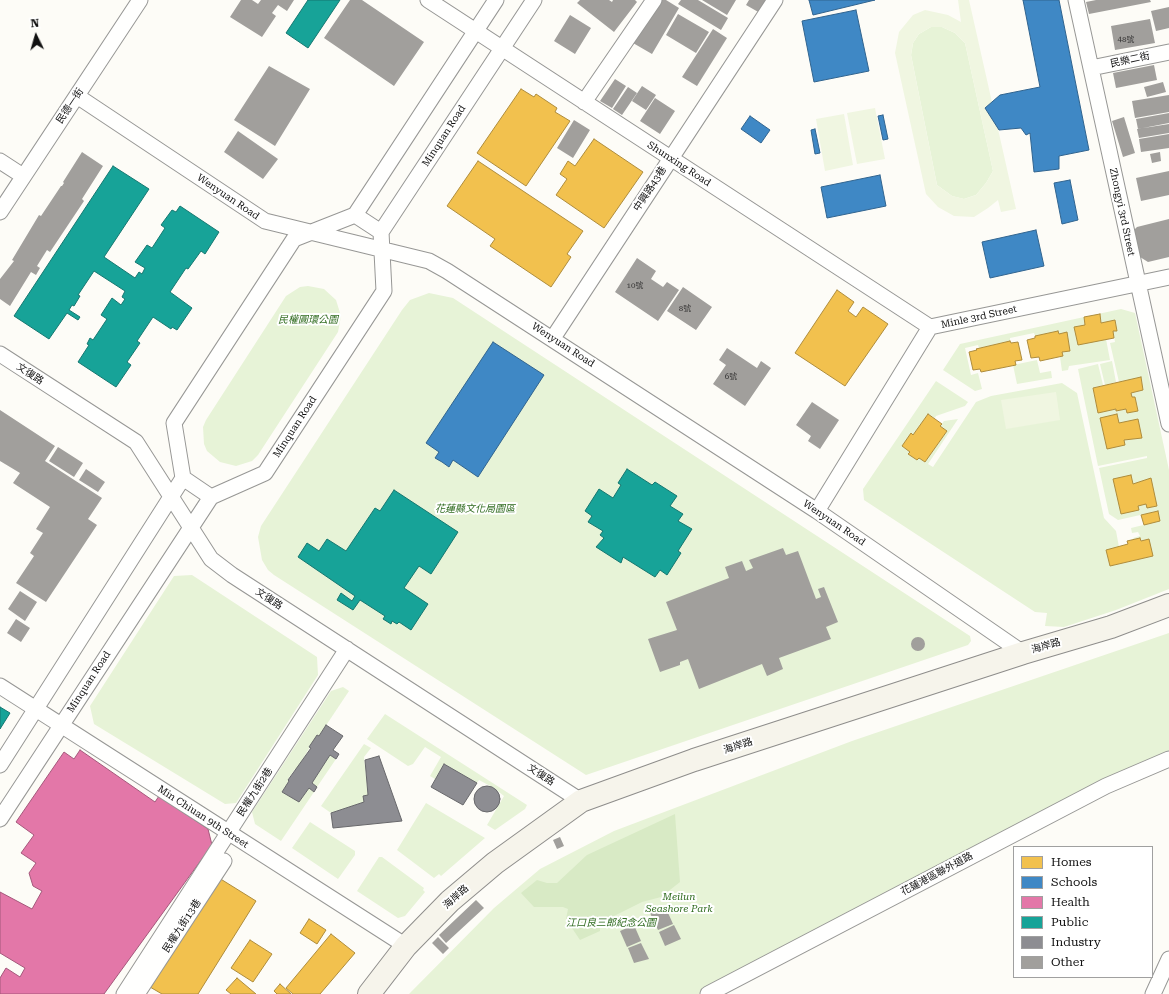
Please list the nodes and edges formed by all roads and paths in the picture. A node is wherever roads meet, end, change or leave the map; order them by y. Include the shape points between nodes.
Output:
1 (140, 0) edge
2 (428, 0) edge
3 (496, 0) edge
4 (534, 0) edge
5 (654, 0) edge
6 (775, 0) edge
7 (1076, 0) edge
8 (476, 31) junction
9 (502, 49) junction
10 (1169, 52) edge
11 (1091, 68) junction
12 (77, 96) junction
13 (584, 102) junction
14 (670, 158) junction
15 (0, 161) edge
16 (23, 176) junction
17 (0, 212) edge
18 (355, 215) junction
19 (311, 232) junction
20 (381, 232) junction
21 (382, 250) junction
22 (1169, 277) edge
23 (1137, 284) junction
24 (930, 327) junction
25 (553, 338) junction
26 (0, 354) edge
27 (1169, 424) edge
28 (182, 478) junction
29 (171, 497) junction
30 (211, 497) junction
31 (817, 511) junction
32 (191, 528) junction
33 (1169, 605) edge
34 (347, 649) junction
35 (1023, 653) junction
36 (0, 686) edge
37 (37, 709) junction
38 (62, 724) junction
39 (1169, 759) edge
40 (0, 765) edge
41 (581, 801) junction
42 (0, 819) edge
43 (229, 834) junction
44 (224, 861) dead end
45 (406, 946) junction
46 (1169, 960) edge
47 (139, 991) dead end
48 (124, 994) edge
49 (370, 994) edge
50 (708, 994) edge
51 (1153, 994) edge

1 - 12 street, 民德一街
2 - 8 street, Shunxing Road
3 - 8 street
4 - 9 street, Minquan Road
5 - 13 street
6 - 14 street, 中興路43巷
7 - 11 street, Zhongyi 3rd Street
8 - 9 street, Shunxing Road
8 - 18 street
9 - 13 street, Shunxing Road
9 - 20 street, Minquan Road
10 - 11 street, 民樂二街
11 - 23 street, Zhongyi 3rd Street
12 - 16 street, 民德一街
12 - 19 street, Wenyuan Road via 265,221
13 - 14 street, Shunxing Road
14 - 24 street, Shunxing Road
14 - 25 street, 中興路43巷
15 - 16 street
16 - 17 street, 民德一街
18 - 19 street
18 - 20 street
19 - 21 street, Wenyuan Road
19 - 28 street via 294,239 174,422
20 - 21 street, Minquan Road
21 - 25 street, Wenyuan Road via 429,261
21 - 30 street, Minquan Road via 384,291 265,473
22 - 23 street, Minle 3rd Street
23 - 24 street, Minle 3rd Street
23 - 27 street, Zhongyi 3rd Street
24 - 31 street, Minle 3rd Street
25 - 31 street, Wenyuan Road
26 - 29 street, 文復路 via 136,442
28 - 29 street
28 - 30 street
29 - 32 street, 文復路
29 - 37 street
30 - 32 street, Minquan Road
31 - 35 street, Wenyuan Road
32 - 34 street, 文復路 via 211,559
32 - 38 street, Minquan Road
33 - 35 main road, 海岸路 via 1111,627
34 - 41 street, 文復路
34 - 43 street, 民權九街2巷
35 - 41 main road, 海岸路 via 694,760
36 - 37 street, Min Chiuan 9th Street
37 - 38 street, Min Chiuan 9th Street
37 - 40 street
38 - 42 street, Minquan Road
38 - 43 street, Min Chiuan 9th Street
39 - 50 street, 花蓮港區聯外道路 via 1106,786
41 - 45 main road, 海岸路 via 489,868 450,901
43 - 45 street, Min Chiuan 9th Street
43 - 48 street, 民權九街2巷
44 - 47 street, 民權九街13巷
45 - 49 main road, 海岸路
46 - 51 street

